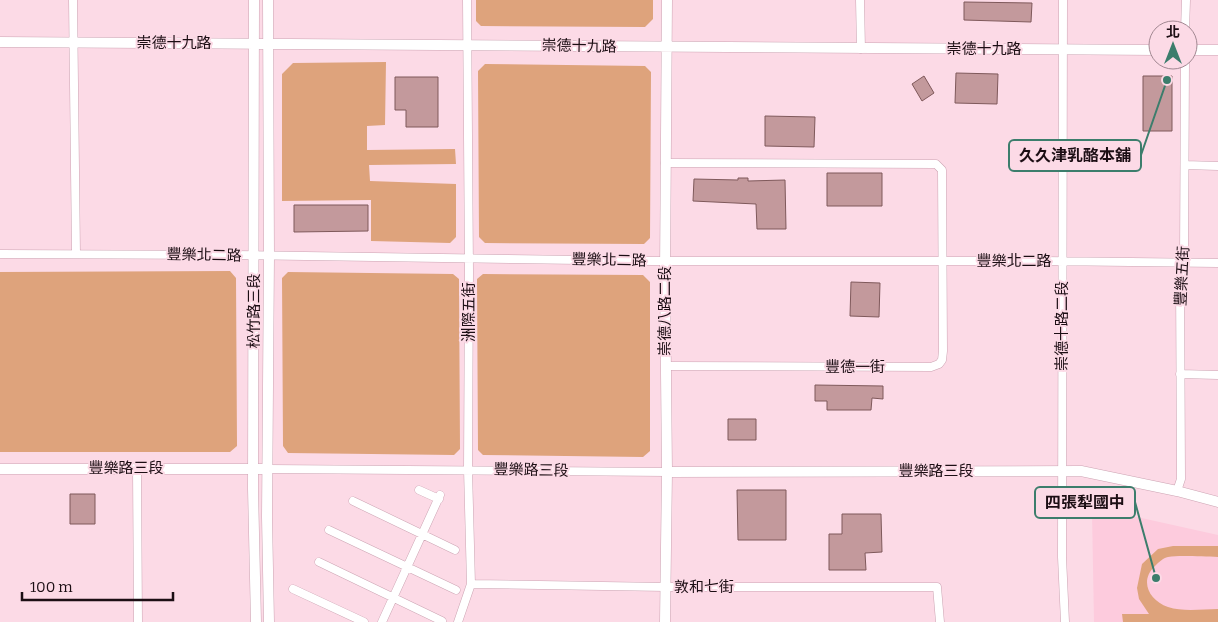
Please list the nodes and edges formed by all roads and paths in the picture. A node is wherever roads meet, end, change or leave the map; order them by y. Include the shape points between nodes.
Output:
1 (73, 0) edge
2 (254, 0) edge
3 (268, 0) edge
4 (467, 0) edge
5 (667, 0) edge
6 (860, 0) edge
7 (1063, 0) edge
8 (1186, 0) edge
9 (1186, 20) edge
10 (0, 42) edge
11 (74, 42) junction
12 (254, 43) junction
13 (268, 44) junction
14 (468, 44) junction
15 (667, 46) junction
16 (860, 49) junction
17 (1063, 50) junction
18 (1148, 50) edge
19 (1198, 50) edge
20 (1218, 50) edge
21 (1185, 70) edge
22 (665, 163) junction
23 (1185, 165) junction
24 (1218, 166) edge
25 (0, 254) edge
26 (76, 254) junction
27 (254, 256) junction
28 (269, 256) junction
29 (468, 258) junction
30 (665, 261) junction
31 (943, 261) junction
32 (1063, 261) junction
33 (1184, 262) junction
34 (1218, 263) edge
35 (666, 366) junction
36 (1180, 374) junction
37 (1218, 374) edge
38 (137, 468) junction
39 (254, 468) junction
40 (0, 469) edge
41 (268, 469) junction
42 (468, 469) junction
43 (667, 472) junction
44 (1062, 472) junction
45 (419, 490) dead end
46 (1178, 491) junction
47 (353, 501) dead end
48 (1218, 502) edge
49 (329, 530) dead end
50 (422, 534) junction
51 (455, 550) dead end
52 (319, 562) dead end
53 (407, 567) junction
54 (471, 584) junction
55 (666, 587) junction
56 (293, 589) dead end
57 (456, 590) dead end
58 (393, 598) junction
59 (442, 621) edge
60 (138, 622) edge
61 (256, 622) edge
62 (269, 622) edge
63 (364, 622) edge
64 (382, 622) edge
65 (458, 622) edge
66 (665, 622) edge
67 (940, 622) edge
68 (1065, 622) edge

1 - 11 street
2 - 12 street, 松竹路三段
3 - 13 street, 松竹路三段
4 - 14 street, 洲際五街
5 - 15 street, 崇德八路二段
6 - 16 street
7 - 17 street, 崇德十路二段
8 - 9 street
10 - 11 street, 崇德十九路
11 - 12 street, 崇德十九路
11 - 26 street
12 - 13 street, 崇德十九路
12 - 27 street, 松竹路三段
13 - 14 street, 崇德十九路
13 - 28 street, 松竹路三段
14 - 15 street, 崇德十九路
14 - 29 street, 洲際五街
15 - 16 street, 崇德十九路
15 - 22 street, 崇德八路二段
16 - 17 street, 崇德十九路
17 - 18 street, 崇德十九路
17 - 32 street, 崇德十路二段
19 - 20 street
21 - 23 street, 豐樂五街
22 - 30 street, 崇德八路二段
22 - 31 street via 936,164 942,170
23 - 24 street
23 - 33 street, 豐樂五街
25 - 26 street, 豐樂北二路
26 - 27 street, 豐樂北二路
27 - 28 street, 豐樂北二路
27 - 39 street, 松竹路三段
28 - 29 street, 豐樂北二路
28 - 41 street, 松竹路三段
29 - 30 street, 豐樂北二路
29 - 42 street, 洲際五街
30 - 31 street, 豐樂北二路
30 - 35 street, 崇德八路二段
31 - 32 street, 豐樂北二路
31 - 35 street, 豐德一街 via 943,351 939,364 931,367
32 - 33 street, 豐樂北二路
32 - 44 street, 崇德十路二段
33 - 34 street, 豐樂北二路
33 - 36 street, 豐樂五街 via 1180,276
35 - 43 street, 崇德八路二段
36 - 37 street
36 - 46 street, 豐樂五街 via 1182,479
38 - 39 street, 豐樂路三段
38 - 40 street, 豐樂路三段
38 - 60 street
39 - 41 street, 豐樂路三段
39 - 61 street, 松竹路三段
41 - 42 street, 豐樂路三段
41 - 62 street, 松竹路三段
42 - 43 street, 豐樂路三段
42 - 54 street, 洲際五街
43 - 44 street, 豐樂路三段
43 - 55 street, 崇德八路二段
44 - 46 street, 豐樂路三段 via 1081,471
44 - 68 street, 崇德十路二段
45 - 50 street via 440,497
46 - 48 street, 豐樂路三段
47 - 50 street
49 - 53 street
50 - 51 street
50 - 53 street
52 - 58 street
53 - 57 street
53 - 58 street
54 - 55 street, 敦和七街
54 - 65 street, 洲際五街
55 - 66 street, 崇德八路二段
55 - 67 street, 敦和七街 via 937,587
56 - 63 street
58 - 59 street
58 - 64 street

